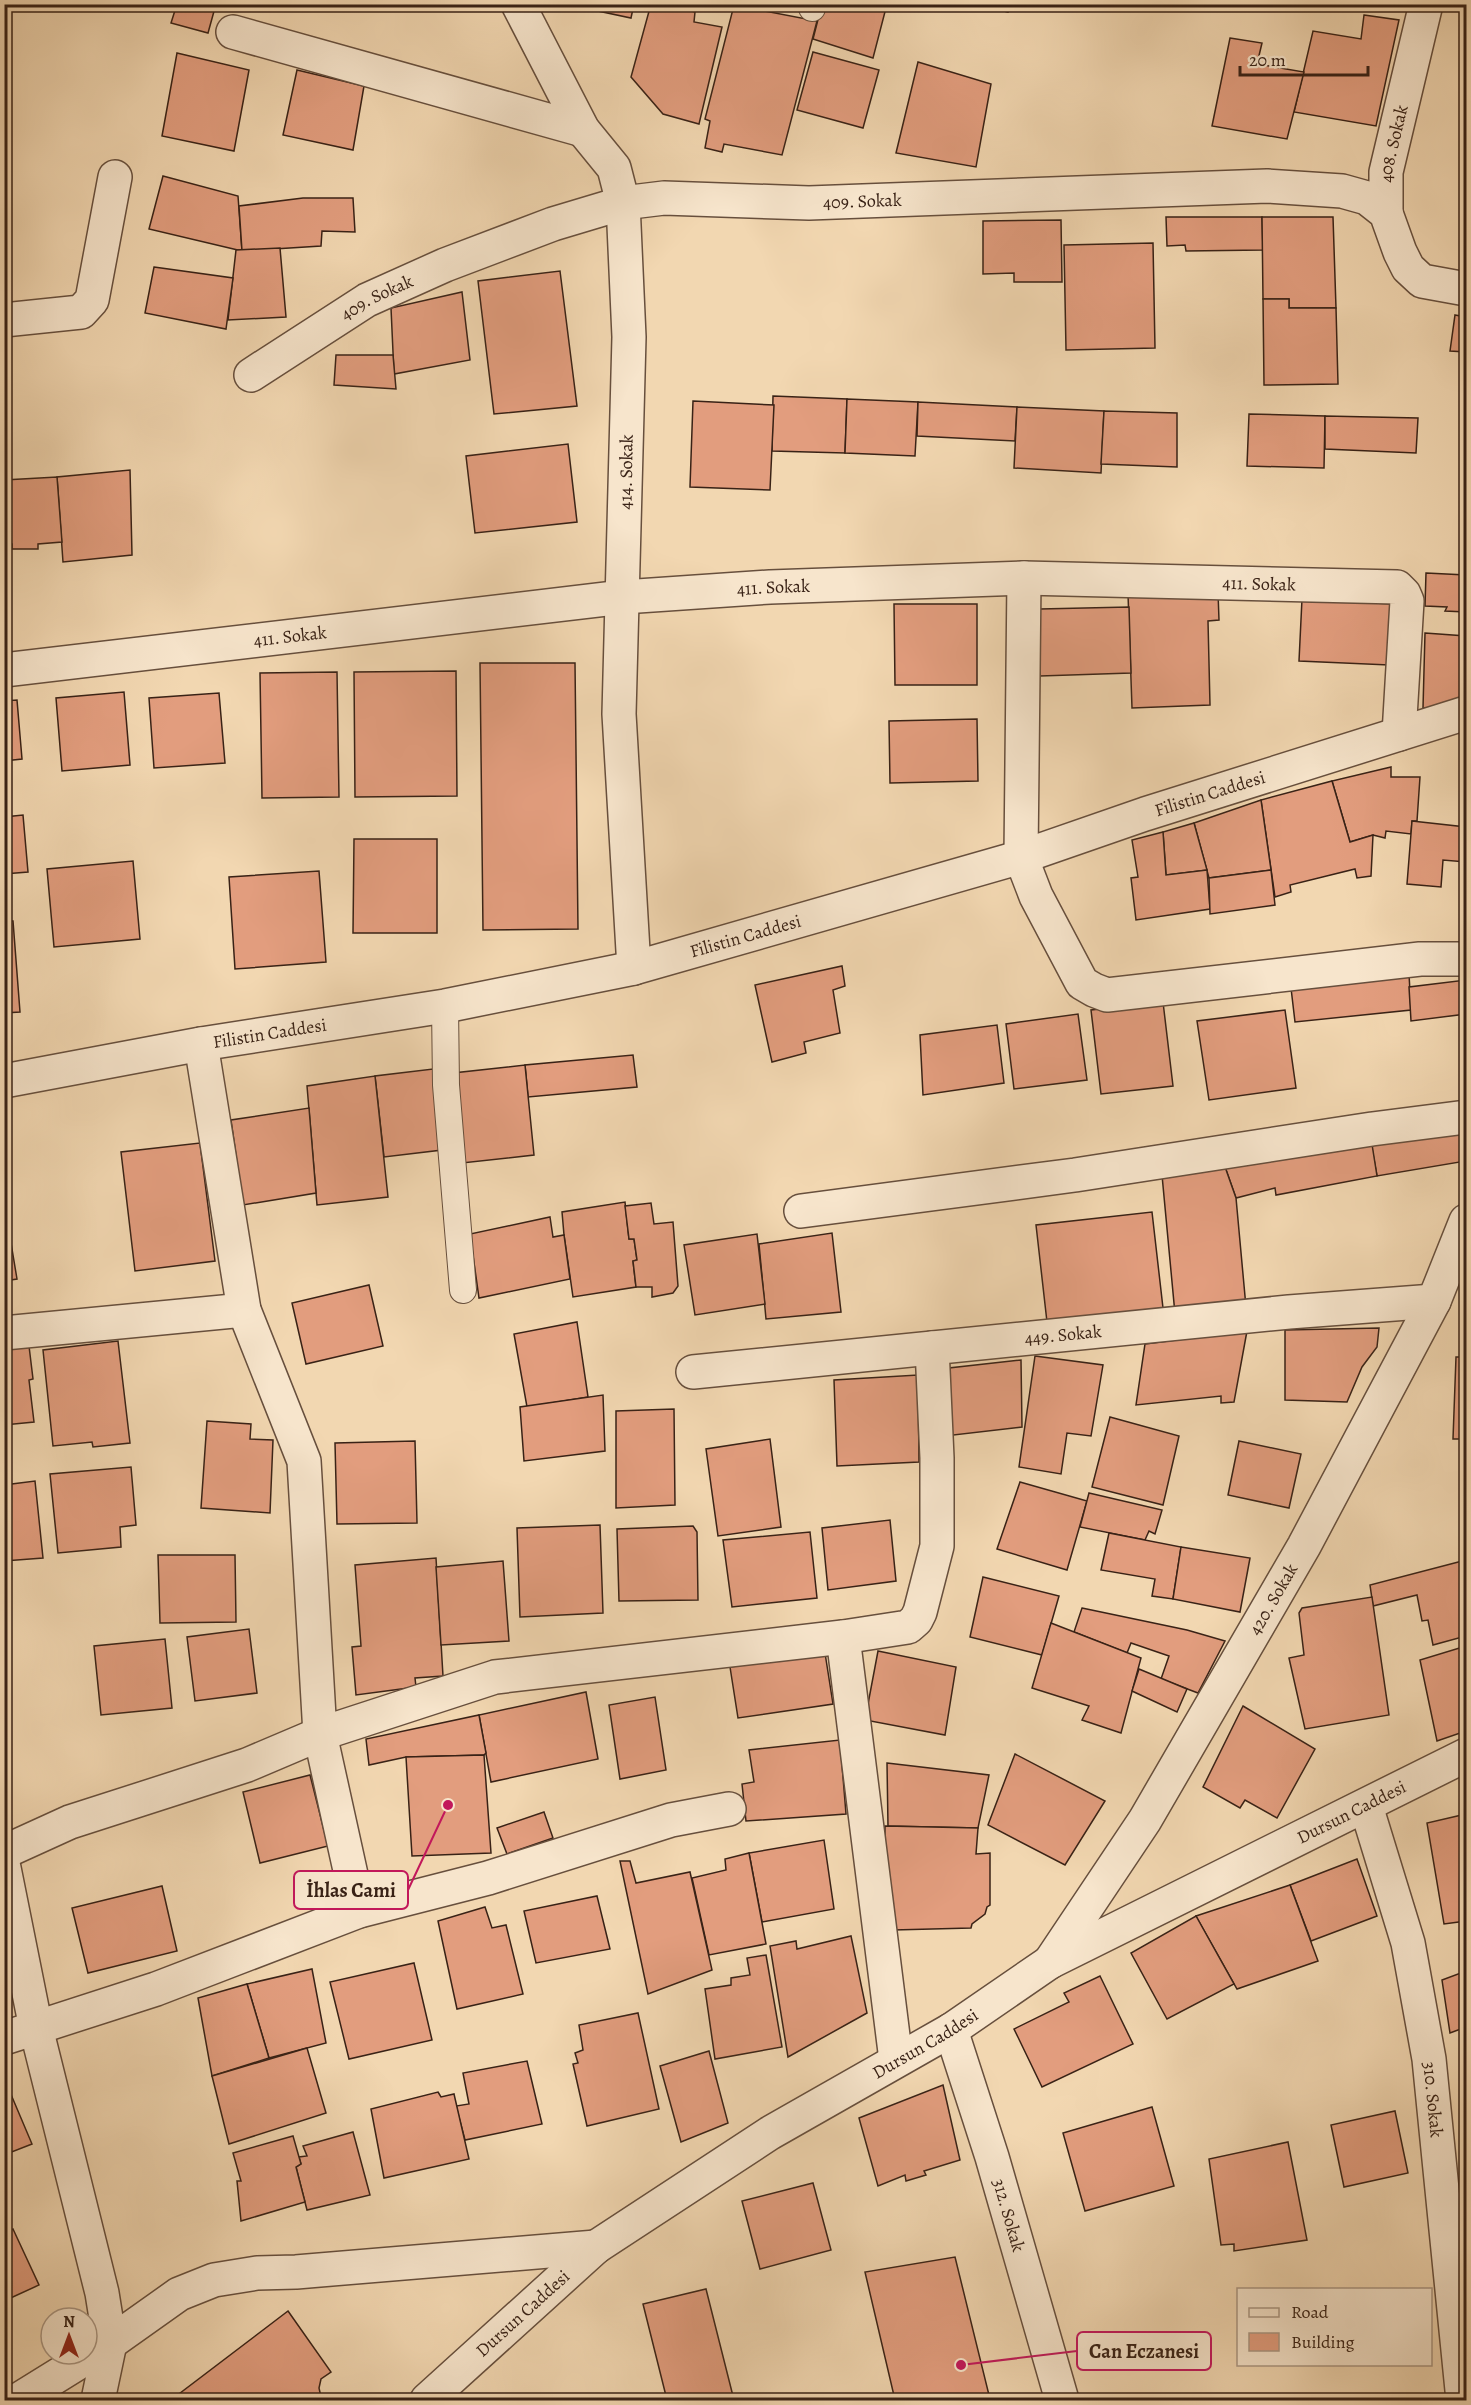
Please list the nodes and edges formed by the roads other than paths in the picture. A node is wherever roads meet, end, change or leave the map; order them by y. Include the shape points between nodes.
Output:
1 (518, 4) edge
2 (1426, 4) edge
3 (233, 32) dead end
4 (583, 130) junction
5 (115, 177) dead end
6 (623, 203) junction
7 (1386, 213) junction
8 (1467, 289) edge
9 (4, 320) edge
10 (250, 375) dead end
11 (1024, 578) junction
12 (623, 597) junction
13 (4, 670) edge
14 (1467, 712) edge
15 (1399, 734) junction
16 (1020, 857) junction
17 (1467, 959) edge
18 (634, 968) junction
19 (445, 1006) junction
20 (201, 1044) junction
21 (4, 1081) edge
22 (1467, 1117) edge
23 (801, 1211) dead end
24 (1467, 1221) edge
25 (463, 1290) dead end
26 (1434, 1301) junction
27 (244, 1310) junction
28 (4, 1333) edge
29 (932, 1348) junction
30 (693, 1372) dead end
31 (843, 1637) junction
32 (320, 1734) junction
33 (1467, 1755) edge
34 (1366, 1806) junction
35 (729, 1809) dead end
36 (4, 1852) edge
37 (4, 1868) edge
38 (359, 1911) junction
39 (1050, 1962) junction
40 (36, 2028) junction
41 (951, 2030) junction
42 (4, 2038) edge
43 (896, 2060) junction
44 (596, 2247) junction
45 (110, 2343) junction
46 (18, 2400) edge
47 (98, 2400) edge
48 (427, 2400) edge
49 (1062, 2400) edge
50 (1463, 2400) edge

1 - 4 street, 414. Sokak
2 - 7 street, 408. Sokak via 1386,172
3 - 4 street
4 - 6 street, 414. Sokak via 614,168
5 - 9 street via 92,300 81,312
6 - 7 street, 409. Sokak via 664,198 809,203 1267,186 1342,191 1367,198
6 - 10 street, 409. Sokak via 456,261 368,300
6 - 12 street, 414. Sokak via 629,337
7 - 8 street via 1408,268 1422,281
11 - 12 street, 411. Sokak via 770,587
11 - 15 street, 411. Sokak via 1397,587 1407,601
11 - 16 street
12 - 13 street, 411. Sokak
12 - 18 street, 414. Sokak via 619,714
14 - 15 street, Filistin Caddesi
15 - 16 street, Filistin Caddesi
16 - 17 street via 1082,983 1107,995 1420,959
16 - 18 street, Filistin Caddesi
18 - 19 street, Filistin Caddesi
19 - 20 street, Filistin Caddesi
19 - 25 lane via 446,1085
20 - 21 street, Filistin Caddesi
20 - 27 street
22 - 23 street
24 - 26 street, 420. Sokak
26 - 29 street, 449. Sokak
26 - 39 street, 420. Sokak via 1304,1546 1145,1820
27 - 28 street
27 - 32 street via 304,1461
29 - 30 street, 449. Sokak
29 - 31 street via 937,1546 921,1612 908,1627
31 - 32 street via 495,1677
31 - 43 street
32 - 36 street via 247,1765 70,1822
32 - 38 street
33 - 34 street, Dursun Caddesi
34 - 39 street, Dursun Caddesi
34 - 50 street, 310. Sokak via 1408,1943 1429,2059
35 - 38 street via 671,1820 488,1878
37 - 40 street
38 - 40 street via 156,1989
39 - 41 street, Dursun Caddesi
40 - 42 street
40 - 45 street via 100,2282
41 - 43 street, Dursun Caddesi
41 - 49 street, 312. Sokak
43 - 44 street, Dursun Caddesi via 770,2133
44 - 45 street via 257,2273 214,2280 179,2294
44 - 48 street, Dursun Caddesi
45 - 46 street
45 - 47 street

